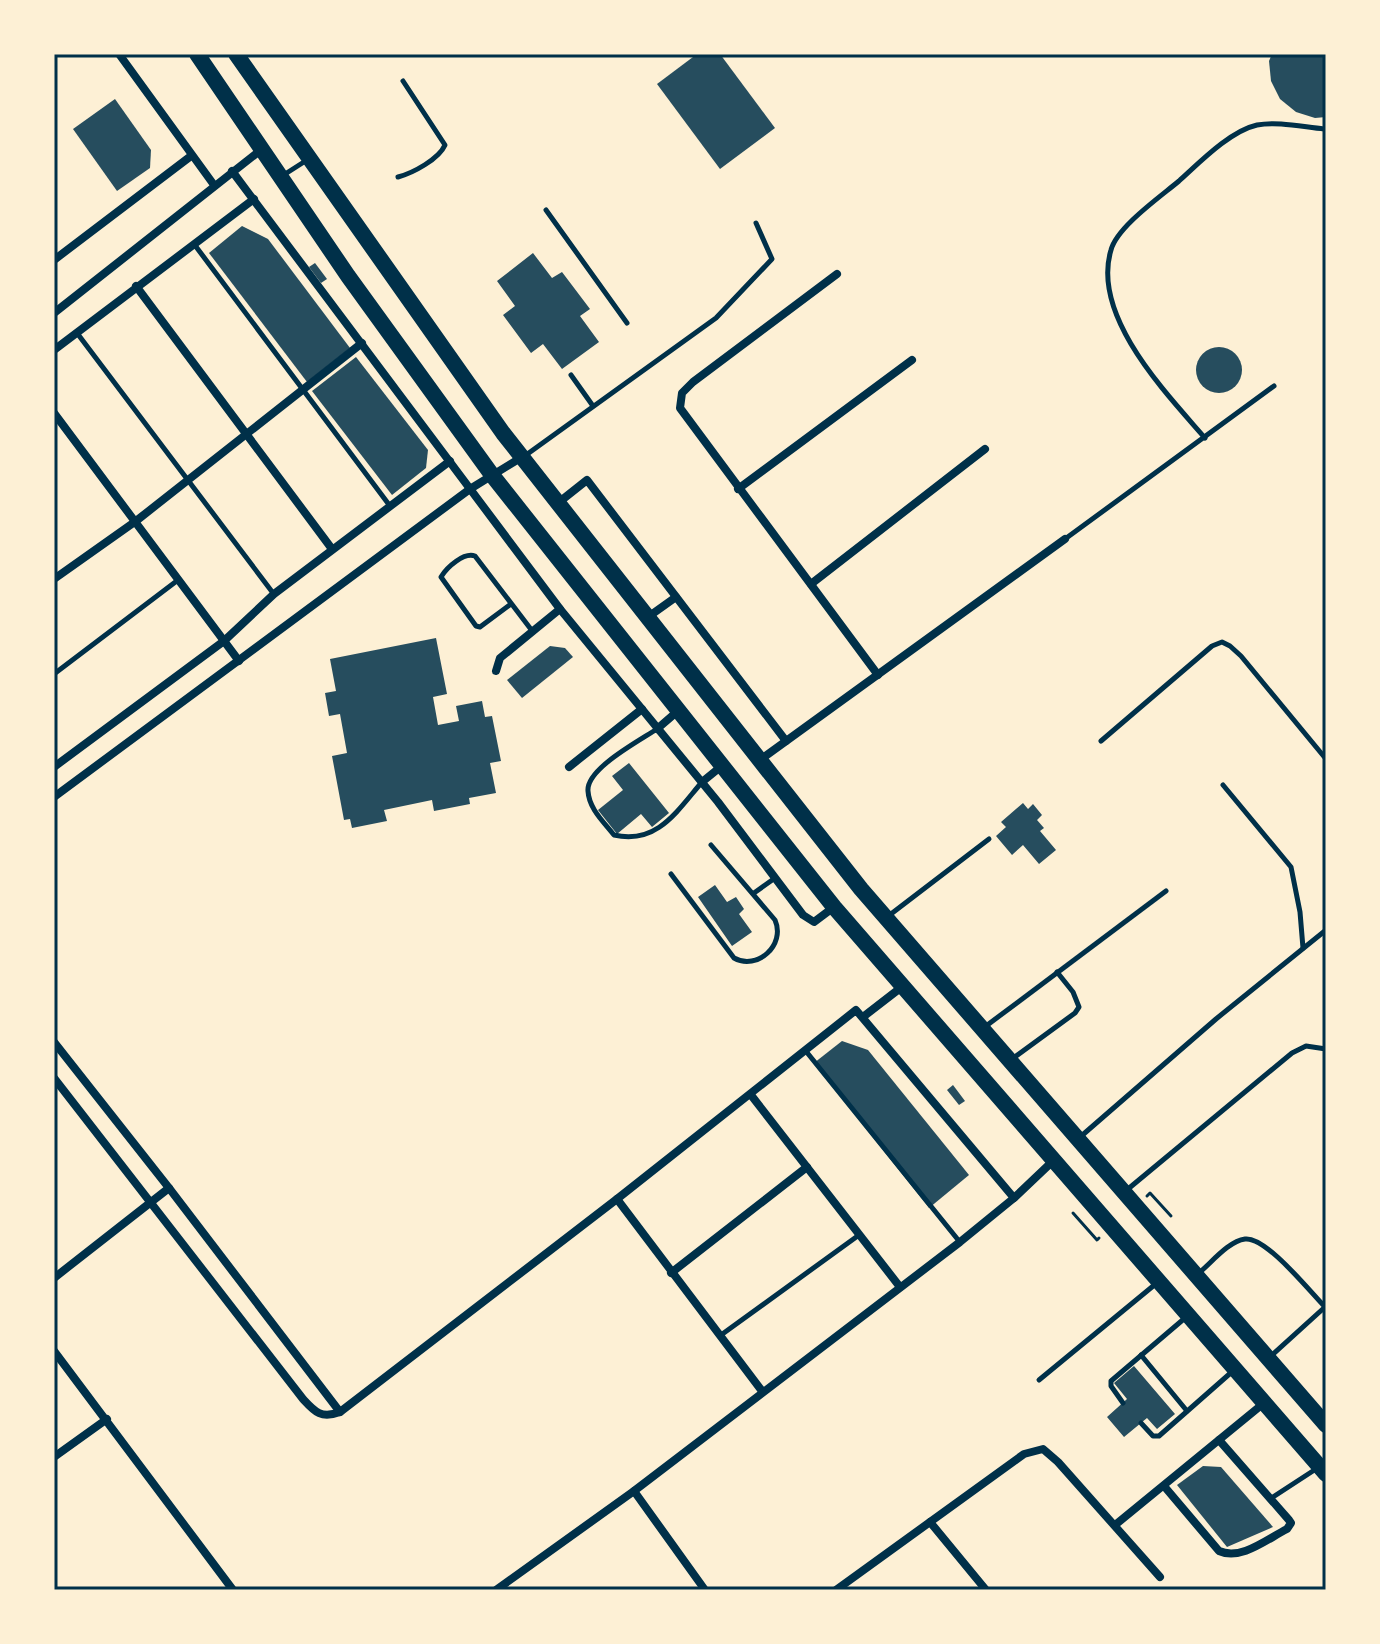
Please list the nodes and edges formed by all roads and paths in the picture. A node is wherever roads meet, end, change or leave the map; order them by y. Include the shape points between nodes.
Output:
1 (119, 54) edge
2 (197, 54) edge
3 (236, 54) edge
4 (403, 81) dead end
5 (1324, 129) dead end
6 (262, 149) junction
7 (191, 156) junction
8 (308, 158) junction
9 (232, 171) junction
10 (281, 177) junction
11 (398, 177) dead end
12 (214, 185) junction
13 (254, 199) junction
14 (546, 210) dead end
15 (756, 223) dead end
16 (194, 243) junction
17 (54, 260) edge
18 (837, 274) dead end
19 (136, 286) junction
20 (54, 313) edge
21 (627, 323) dead end
22 (76, 333) junction
23 (362, 343) junction
24 (54, 350) edge
25 (912, 360) dead end
26 (571, 375) dead end
27 (1274, 386) dead end
28 (305, 389) junction
29 (593, 406) junction
30 (54, 413) edge
31 (246, 435) junction
32 (1205, 438) junction
33 (985, 449) dead end
34 (522, 457) junction
35 (450, 461) junction
36 (492, 475) junction
37 (186, 480) junction
38 (470, 489) junction
39 (738, 489) junction
40 (558, 503) junction
41 (390, 506) junction
42 (136, 521) junction
43 (1065, 539) joint
44 (332, 549) junction
45 (54, 579) edge
46 (178, 580) junction
47 (811, 584) junction
48 (274, 594) junction
49 (676, 597) junction
50 (511, 604) junction
51 (560, 609) junction
52 (648, 617) junction
53 (533, 632) junction
54 (224, 641) junction
55 (239, 661) junction
56 (496, 671) dead end
57 (54, 674) edge
58 (878, 675) junction
59 (642, 709) junction
60 (679, 710) junction
61 (657, 729) junction
62 (786, 741) junction
63 (1101, 741) dead end
64 (1326, 759) edge
65 (760, 760) junction
66 (723, 765) junction
67 (54, 767) edge
68 (569, 767) dead end
69 (702, 782) junction
70 (1223, 785) dead end
71 (54, 797) edge
72 (989, 839) dead end
73 (711, 845) dead end
74 (671, 874) dead end
75 (775, 878) junction
76 (1166, 891) dead end
77 (754, 893) junction
78 (834, 907) junction
79 (886, 917) junction
80 (1326, 930) edge
81 (1303, 949) junction
82 (1057, 972) junction
83 (903, 986) junction
84 (863, 1017) junction
85 (981, 1029) junction
86 (54, 1042) edge
87 (1326, 1049) edge
88 (805, 1050) junction
89 (1010, 1061) junction
90 (54, 1078) edge
91 (751, 1095) junction
92 (1078, 1139) junction
93 (1054, 1160) junction
94 (807, 1167) junction
95 (169, 1188) junction
96 (1124, 1193) junction
97 (1150, 1193) dead end
98 (1014, 1198) junction
99 (617, 1199) junction
100 (150, 1203) junction
101 (1073, 1213) dead end
102 (1171, 1216) dead end
103 (859, 1235) junction
104 (1097, 1240) dead end
105 (960, 1242) junction
106 (671, 1273) junction
107 (1196, 1275) junction
108 (54, 1278) edge
109 (1159, 1282) junction
110 (900, 1287) junction
111 (1326, 1307) edge
112 (1188, 1315) junction
113 (719, 1336) junction
114 (54, 1351) edge
115 (1141, 1355) junction
116 (1268, 1359) junction
117 (1235, 1369) junction
118 (1039, 1380) dead end
119 (762, 1391) junction
120 (1123, 1403) dead end
121 (1264, 1403) junction
122 (1187, 1411) junction
123 (340, 1412) junction
124 (107, 1419) junction
125 (1141, 1423) dead end
126 (1326, 1425) edge
127 (1219, 1440) junction
128 (54, 1457) edge
129 (1323, 1470) edge
130 (1164, 1486) junction
131 (634, 1491) junction
132 (1270, 1500) junction
133 (930, 1522) junction
134 (1115, 1525) junction
135 (1160, 1577) dead end
136 (233, 1590) edge
137 (496, 1590) edge
138 (705, 1590) edge
139 (836, 1590) edge
140 (986, 1590) edge

1 - 7 street
2 - 6 highway
3 - 8 highway
4 - 11 lane via 445,145 442,152
5 - 32 lane via 1258,125 1240,131 1122,232 1111,248 1108,278 1115,311 1151,376
6 - 9 street
6 - 10 highway
7 - 12 street
7 - 17 street
8 - 10 lane
8 - 34 highway
9 - 12 street
9 - 13 street
10 - 36 highway
12 - 20 street
13 - 16 street
13 - 23 street
14 - 21 lane
15 - 29 lane via 772,259 716,318
16 - 19 street
16 - 28 lane
18 - 39 street via 682,393 683,416
19 - 22 street
19 - 31 street
22 - 24 street
22 - 37 lane
23 - 28 street
23 - 35 street
25 - 39 street
26 - 29 lane
27 - 32 lane
28 - 31 street
28 - 41 lane
29 - 34 lane
30 - 42 street
31 - 37 street
31 - 44 street
32 - 43 lane
33 - 47 street
34 - 36 street
34 - 40 highway
35 - 38 street
35 - 41 street
36 - 38 street
36 - 60 highway
37 - 42 street
37 - 48 lane
38 - 51 street
38 - 55 street
39 - 47 street
40 - 49 street via 587,480
40 - 52 highway
41 - 44 street
42 - 45 street
42 - 46 street
43 - 58 street
44 - 48 street
46 - 54 street
46 - 57 lane
47 - 58 street
48 - 54 street
49 - 52 street
49 - 62 street
50 - 50 lane via 470,554 441,577 476,626
50 - 53 lane
51 - 53 street
51 - 59 street
52 - 65 highway
53 - 56 street via 500,658
54 - 55 street
54 - 67 street
55 - 71 street
58 - 62 street
59 - 61 street
59 - 68 street
60 - 61 street
60 - 66 highway
61 - 69 street
61 - 69 lane via 589,780 590,800 614,835 641,837 653,832
62 - 65 street
63 - 64 lane via 1222,642 1241,656
65 - 79 highway
66 - 69 street
66 - 78 highway
69 - 75 street
70 - 81 lane via 1291,867
72 - 79 lane
73 - 77 lane
74 - 77 lane via 734,958 745,963 764,954 777,939 775,920
75 - 77 lane
75 - 78 street via 808,920 818,920
76 - 82 lane
78 - 83 highway
79 - 85 highway
80 - 81 lane
81 - 92 lane
82 - 85 lane
82 - 89 lane via 1079,1007
83 - 84 street
83 - 93 highway
84 - 88 street via 852,1011
84 - 98 street
85 - 89 highway
86 - 95 street
87 - 96 lane via 1306,1046 1292,1053
88 - 91 street
88 - 105 lane
89 - 92 highway
90 - 100 street
91 - 94 street
91 - 99 street
92 - 96 highway
93 - 98 street
93 - 109 highway
94 - 103 street
94 - 106 street
95 - 100 street
95 - 123 street
96 - 107 highway
97 - 102 path
98 - 105 street
99 - 106 street
99 - 123 street
100 - 108 street
100 - 123 street via 303,1399 320,1415
101 - 104 path
103 - 110 street
103 - 113 lane
105 - 110 street
106 - 113 street
107 - 111 lane via 1236,1242 1254,1239
107 - 116 highway
109 - 112 highway
109 - 118 lane
110 - 119 street
111 - 116 lane
112 - 115 lane
112 - 117 highway
113 - 119 street
114 - 124 street
115 - 120 lane via 1111,1381
115 - 122 lane
116 - 126 highway
117 - 121 highway
117 - 122 lane
119 - 131 street
121 - 127 street
121 - 129 highway
122 - 125 lane via 1157,1437
124 - 128 street
124 - 136 street
127 - 130 street
127 - 132 street
129 - 132 lane
130 - 132 street via 1219,1551 1230,1555 1290,1527
130 - 134 street
131 - 137 street
131 - 138 street
133 - 134 street via 1024,1454 1043,1449
133 - 139 street
133 - 140 street
134 - 135 street

